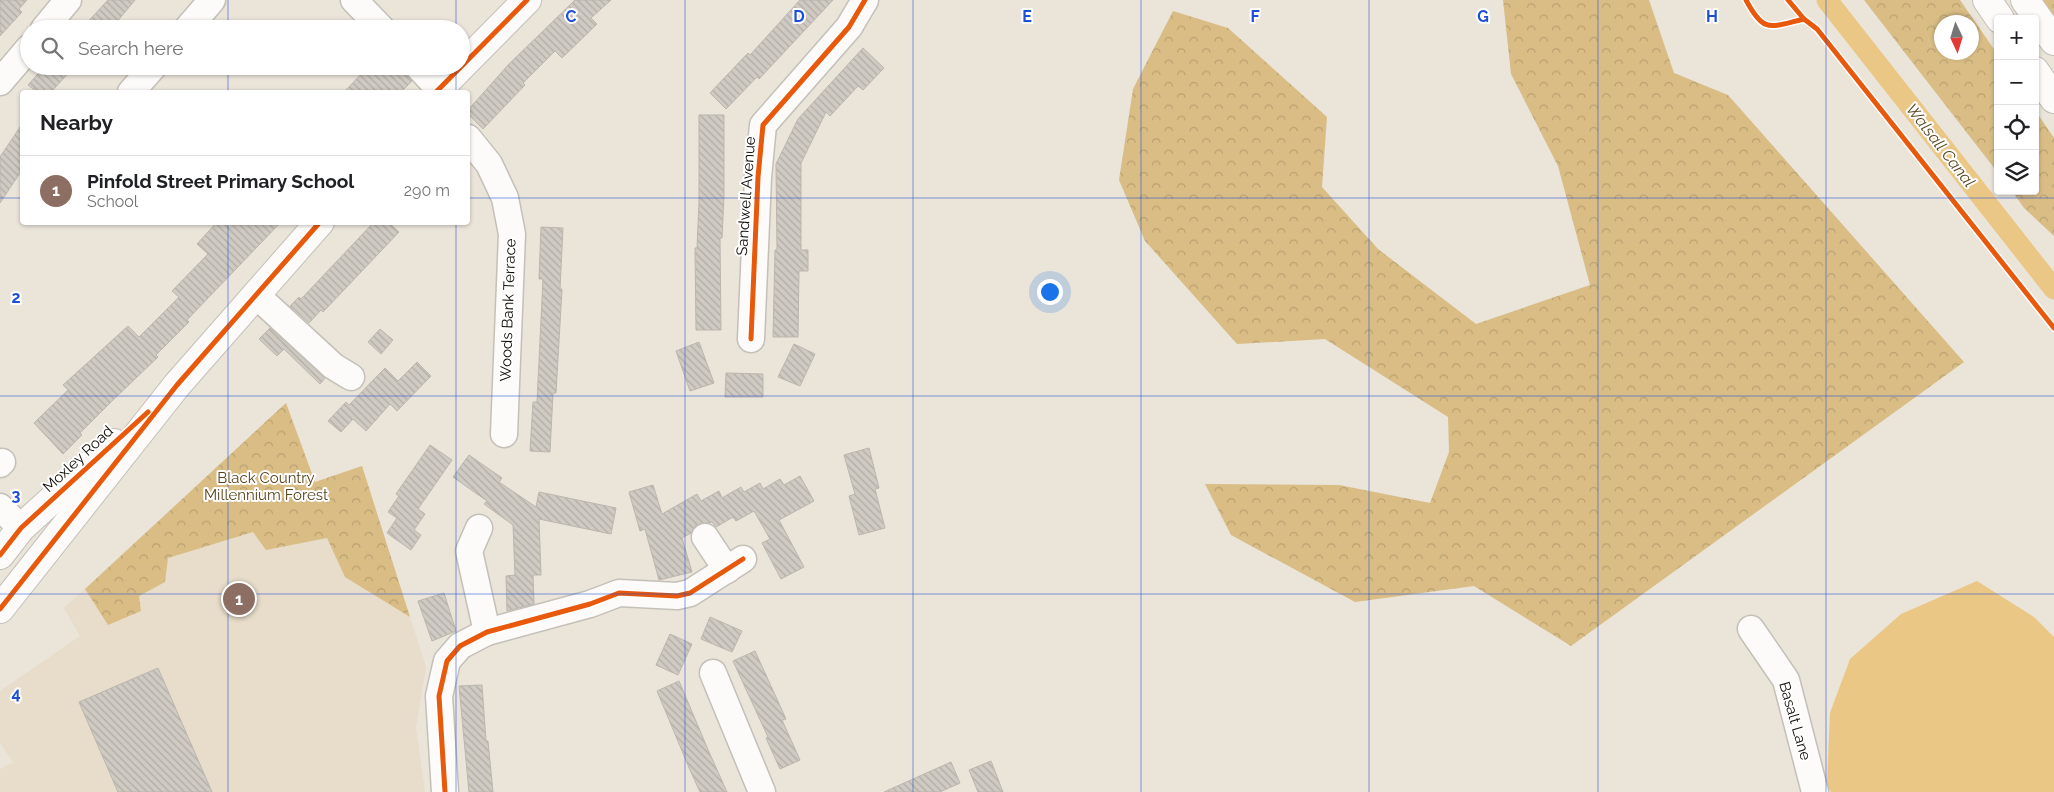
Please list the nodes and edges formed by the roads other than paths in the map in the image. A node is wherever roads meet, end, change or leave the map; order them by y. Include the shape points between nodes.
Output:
1 (68, 0) edge
2 (212, 0) edge
3 (354, 0) edge
4 (527, 0) edge
5 (865, 0) edge
6 (1987, 0) edge
7 (2026, 0) edge
8 (1997, 15) edge
9 (51, 20) edge
10 (195, 20) edge
11 (373, 20) edge
12 (2054, 41) edge
13 (470, 58) edge
14 (20, 59) edge
15 (146, 75) edge
16 (425, 75) edge
17 (453, 75) edge
18 (2039, 77) edge
19 (0, 82) edge
20 (133, 90) edge
21 (436, 90) edge
22 (438, 90) edge
23 (2054, 99) edge
24 (470, 140) edge
25 (317, 225) edge
26 (256, 295) junction
27 (750, 339) dead end
28 (351, 377) dead end
29 (177, 384) junction
30 (504, 434) dead end
31 (0, 507) edge
32 (21, 528) junction
33 (479, 528) dead end
34 (705, 537) dead end
35 (0, 555) edge
36 (0, 609) edge
37 (1751, 629) dead end
38 (487, 632) junction
39 (713, 673) dead end
40 (445, 792) edge
41 (762, 792) edge
42 (1815, 792) edge

1 - 9 street
2 - 10 street
3 - 11 street
4 - 13 main road
5 - 27 street, Sandwell Avenue via 849,27 763,125
6 - 8 main road
7 - 12 main road
14 - 19 street
15 - 20 street
16 - 21 street
17 - 22 main road
18 - 23 main road
24 - 30 street, Woods Bank Terrace via 489,164 505,198 512,234
25 - 26 main road, Moxley Road
26 - 28 street via 333,366
26 - 29 main road, Moxley Road
29 - 32 main road, Moxley Road
29 - 36 main road, Moxley Road
31 - 32 street
32 - 35 main road, Moxley Road
33 - 38 street via 470,551
34 - 38 street via 735,565 690,593 677,596 619,593
37 - 42 street, Basalt Lane via 1786,680
38 - 40 street via 460,646 447,661 439,696
39 - 41 street

